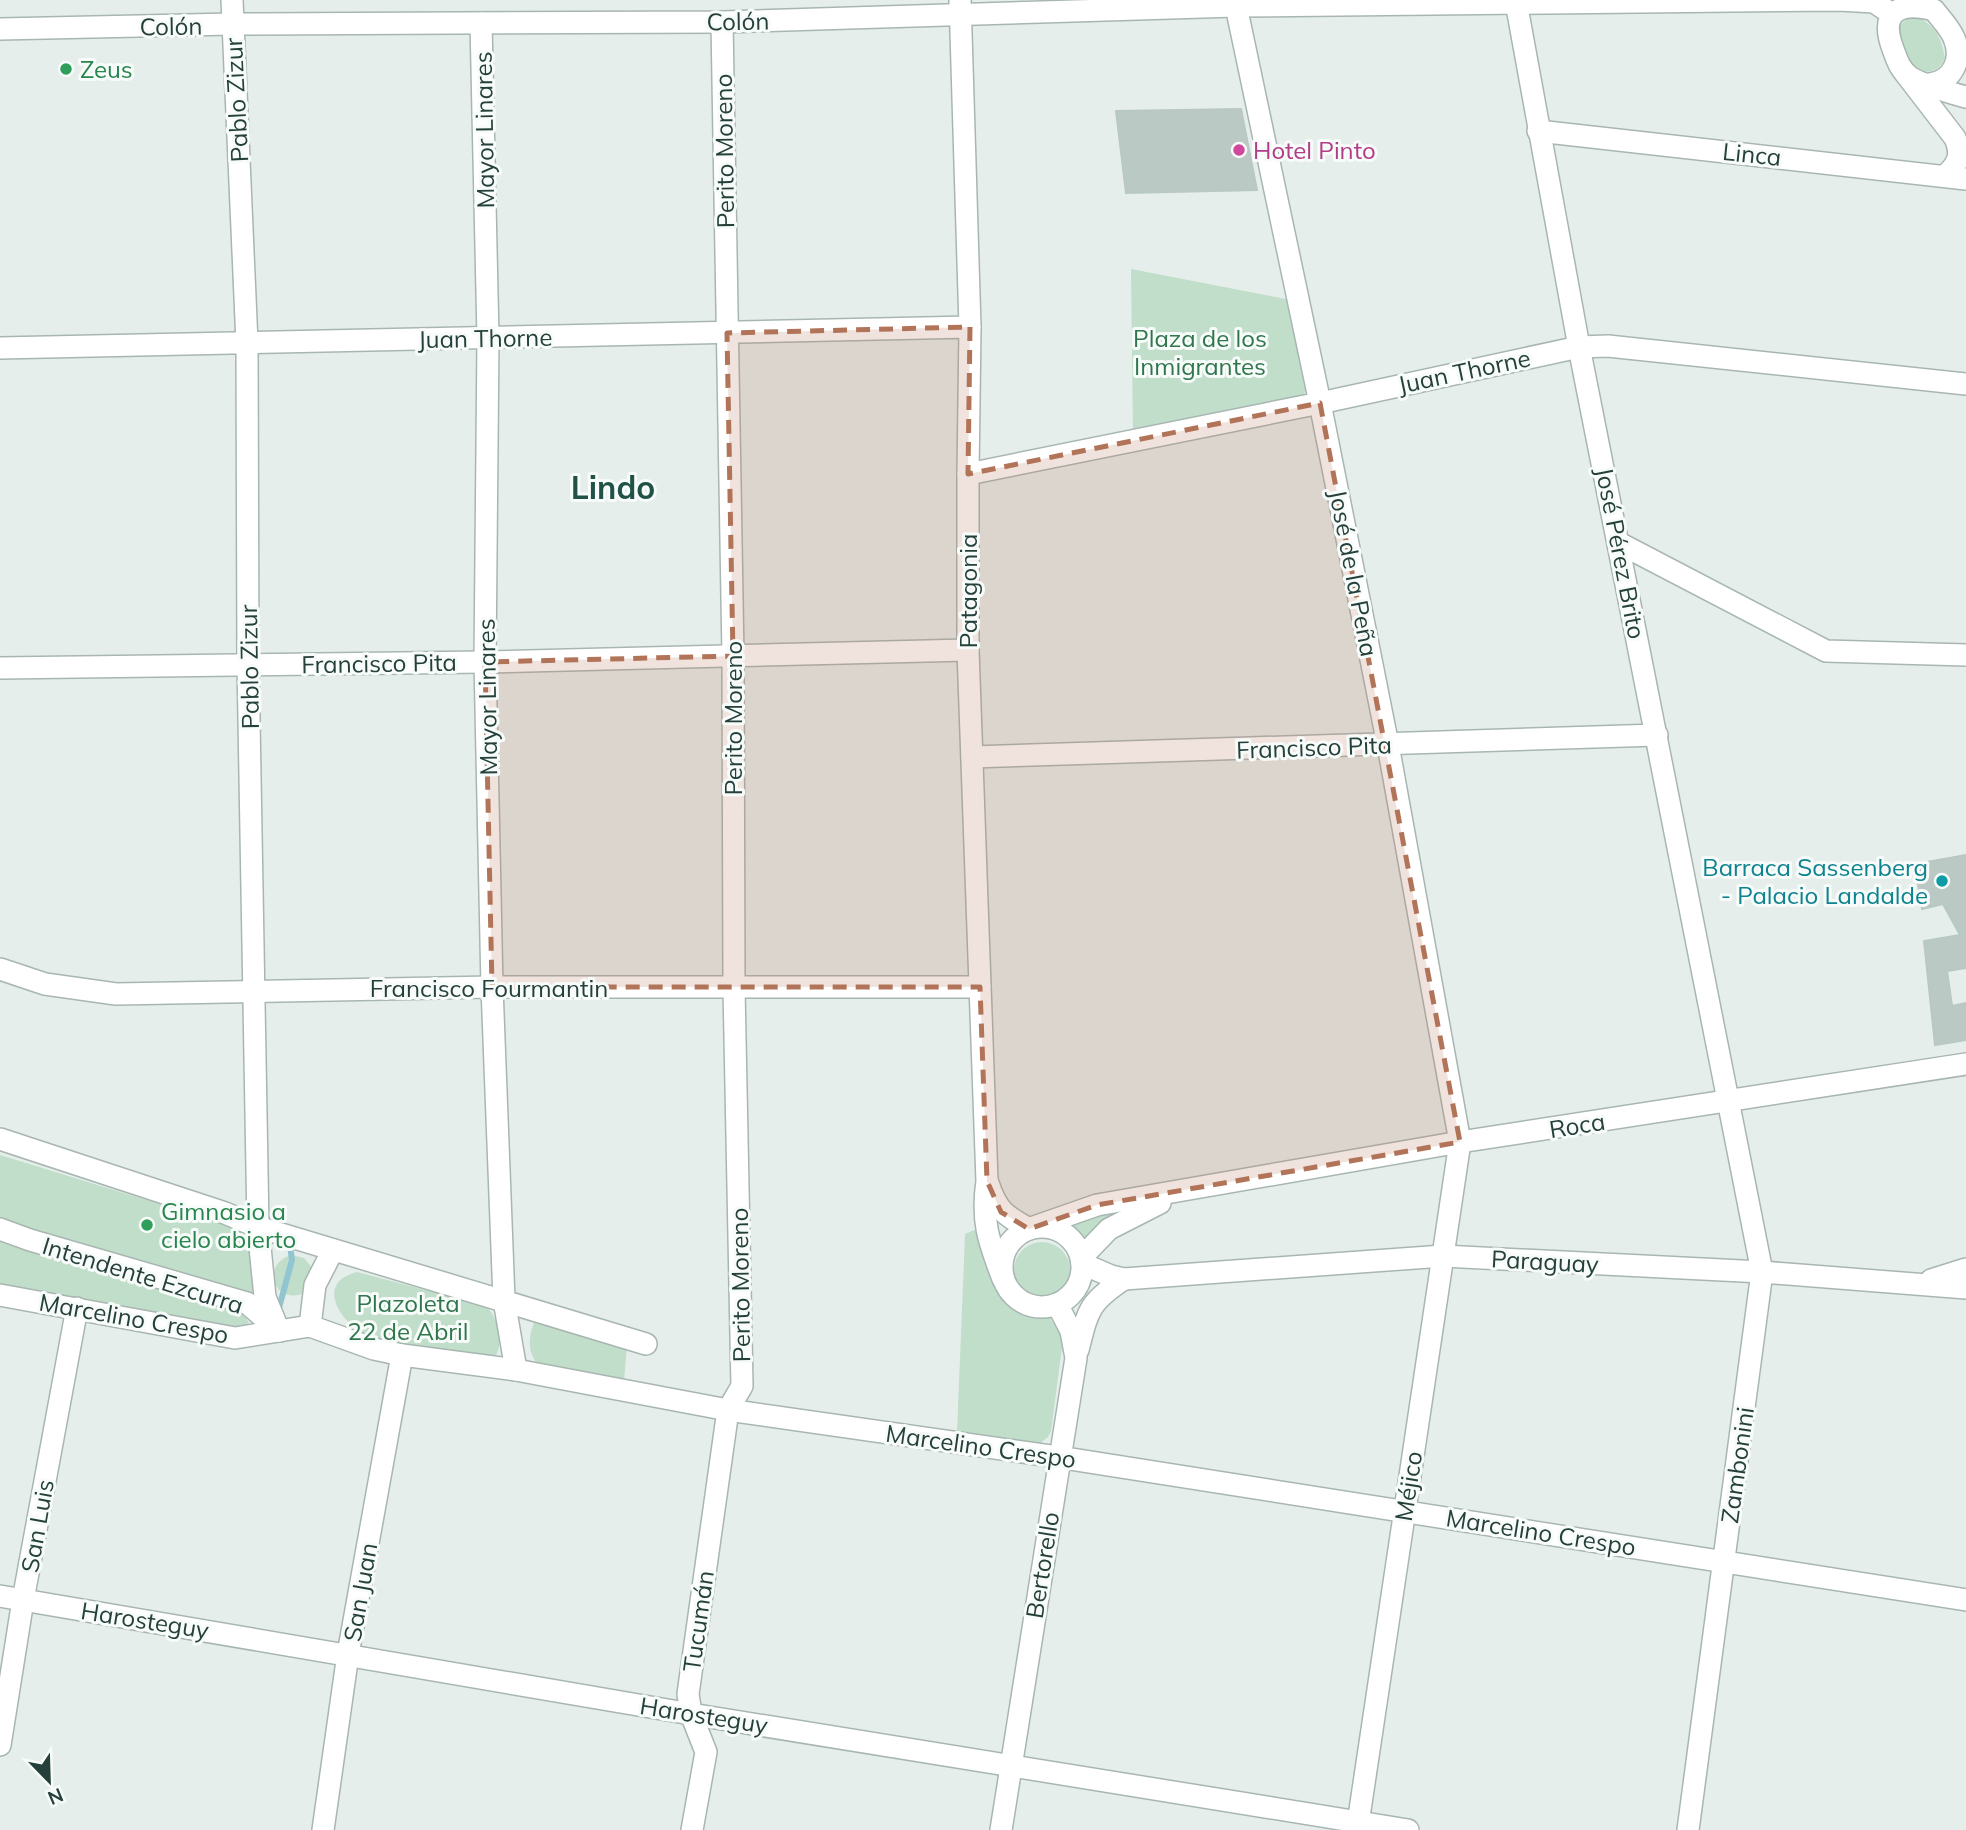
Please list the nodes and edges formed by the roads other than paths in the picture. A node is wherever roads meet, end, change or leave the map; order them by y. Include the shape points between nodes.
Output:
1 (232, 0) edge
2 (1516, 2) junction
3 (1931, 5) edge
4 (1236, 6) junction
5 (960, 8) edge
6 (1895, 8) edge
7 (722, 22) junction
8 (481, 23) junction
9 (232, 24) junction
10 (0, 29) edge
11 (1960, 46) edge
12 (1905, 73) junction
13 (1930, 84) junction
14 (1966, 97) edge
15 (1538, 131) junction
16 (1956, 177) edge
17 (970, 327) junction
18 (727, 333) junction
19 (488, 338) junction
20 (247, 344) junction
21 (1579, 347) junction
22 (0, 348) edge
23 (1966, 384) edge
24 (1320, 403) junction
25 (968, 474) junction
26 (1619, 543) junction
27 (968, 650) junction
28 (1966, 655) edge
29 (733, 656) junction
30 (485, 662) junction
31 (248, 664) junction
32 (0, 668) edge
33 (1657, 736) junction
34 (1388, 745) junction
35 (972, 757) junction
36 (0, 969) edge
37 (492, 987) junction
38 (980, 987) junction
39 (734, 988) junction
40 (254, 991) junction
41 (1966, 1064) edge
42 (1729, 1102) junction
43 (0, 1139) edge
44 (1460, 1142) junction
45 (987, 1181) junction
46 (1188, 1191) junction
47 (258, 1227) junction
48 (1031, 1228) junction
49 (0, 1229) edge
50 (333, 1250) junction
51 (1443, 1256) junction
52 (1082, 1261) junction
53 (1966, 1269) edge
54 (1762, 1272) junction
55 (1003, 1279) junction
56 (1124, 1279) junction
57 (1920, 1284) junction
58 (1966, 1288) edge
59 (0, 1295) edge
60 (504, 1300) junction
61 (1057, 1304) junction
62 (77, 1308) junction
63 (310, 1326) junction
64 (279, 1331) junction
65 (646, 1345) dead end
66 (402, 1355) junction
67 (1076, 1358) junction
68 (516, 1370) junction
69 (728, 1410) junction
70 (1058, 1457) junction
71 (1405, 1511) junction
72 (1724, 1561) junction
73 (0, 1596) edge
74 (23, 1600) junction
75 (1966, 1600) edge
76 (348, 1654) junction
77 (691, 1713) junction
78 (0, 1745) edge
79 (1011, 1765) junction
80 (1357, 1826) edge
81 (323, 1830) edge
82 (692, 1830) edge
83 (1001, 1830) edge
84 (1408, 1830) edge
85 (1688, 1830) edge

1 - 9 street, Pablo Zizur
2 - 4 street, Colón
2 - 6 street, Colón via 1839,0
2 - 15 street, José Pérez Brito
3 - 6 street
3 - 11 street
4 - 5 street, Colón
4 - 24 street, José de la Peña
5 - 7 street, Colón
5 - 17 street, Patagonia
6 - 12 street via 1887,29
7 - 8 street, Colón
7 - 18 street, Perito Moreno
8 - 9 street, Colón
8 - 19 street, Mayor Linares
9 - 10 street, Colón
9 - 20 street, Pablo Zizur
11 - 13 street via 1955,67
12 - 13 street
12 - 16 street via 1955,138 1959,147
13 - 14 street
15 - 16 street, Linca
15 - 21 street, José Pérez Brito
17 - 18 street, Juan Thorne
17 - 25 street, Patagonia
18 - 19 street, Juan Thorne
18 - 29 street, Perito Moreno
19 - 20 street, Juan Thorne
19 - 30 street, Mayor Linares
20 - 22 street, Juan Thorne
20 - 31 street, Pablo Zizur
21 - 23 street, Juan Thorne via 1608,346
21 - 24 street, Juan Thorne
21 - 26 street, José Pérez Brito
24 - 25 street, Juan Thorne
24 - 34 street, José de la Peña
25 - 27 street, Patagonia
26 - 28 street via 1826,651
26 - 33 street, José Pérez Brito
27 - 29 street, Francisco Pita
27 - 35 street, Patagonia
29 - 30 street, Francisco Pita
29 - 39 street, Perito Moreno
30 - 31 street, Francisco Pita
30 - 37 street, Mayor Linares
31 - 32 street, Francisco Pita
31 - 40 street, Pablo Zizur
33 - 34 street, Francisco Pita
33 - 42 street, José Pérez Brito
34 - 35 street, Francisco Pita
34 - 44 street, José de la Peña
35 - 38 street, Patagonia
36 - 40 street, Francisco Fourmantin via 46,984 116,994
37 - 39 street, Francisco Fourmantin
37 - 40 street, Francisco Fourmantin
37 - 60 street, Mayor Linares
38 - 39 street, Francisco Fourmantin
38 - 45 street, Patagonia
39 - 69 street, Perito Moreno via 741,1386
40 - 47 street, Pablo Zizur
41 - 42 street, Roca
42 - 44 street, Roca
42 - 54 street, Zambonini
43 - 47 street
44 - 46 street, Roca
44 - 51 street, Méjico
45 - 48 street, Patagonia via 1001,1212
45 - 55 street, Patagonia via 986,1235
46 - 48 street via 1097,1205
46 - 52 street via 1109,1229
47 - 50 street
47 - 64 street, Pablo Zizur via 265,1297
48 - 52 street via 1061,1231 1072,1239
48 - 55 street via 1011,1241 1004,1252
49 - 64 street, Intendente Ezcurra via 247,1303
50 - 60 street
50 - 63 street via 315,1286
51 - 54 street, Paraguay
51 - 56 street, Paraguay
51 - 71 street, Méjico
52 - 56 street, Paraguay
52 - 61 street via 1077,1288
53 - 57 street
54 - 57 street, Paraguay
54 - 72 street, Zambonini
55 - 61 street via 1019,1300 1031,1306
56 - 67 street via 1092,1304
57 - 58 street, Paraguay
59 - 62 street, Marcelino Crespo
60 - 65 street
60 - 68 street, Mayor Linares
61 - 67 street, Bertorello via 1071,1331
62 - 64 street, Marcelino Crespo via 235,1338
62 - 74 street, San Luis
63 - 64 street, Marcelino Crespo
63 - 66 street, Marcelino Crespo
66 - 68 street, Marcelino Crespo
66 - 76 street, San Juan
67 - 70 street, Bertorello
68 - 69 street, Marcelino Crespo
69 - 70 street, Marcelino Crespo
69 - 77 street, Tucumán via 688,1694
70 - 71 street, Marcelino Crespo
70 - 79 street, Bertorello
71 - 72 street, Marcelino Crespo
71 - 80 street, Méjico
72 - 75 street, Marcelino Crespo
72 - 85 street, Zambonini
73 - 74 street, Harosteguy
74 - 76 street, Harosteguy
74 - 78 street, San Luis
76 - 77 street, Harosteguy
76 - 81 street, San Juan
77 - 79 street, Harosteguy
77 - 82 street, Tucumán via 706,1752
79 - 80 street, Harosteguy
79 - 83 street, Bertorello
80 - 84 street, Harosteguy

